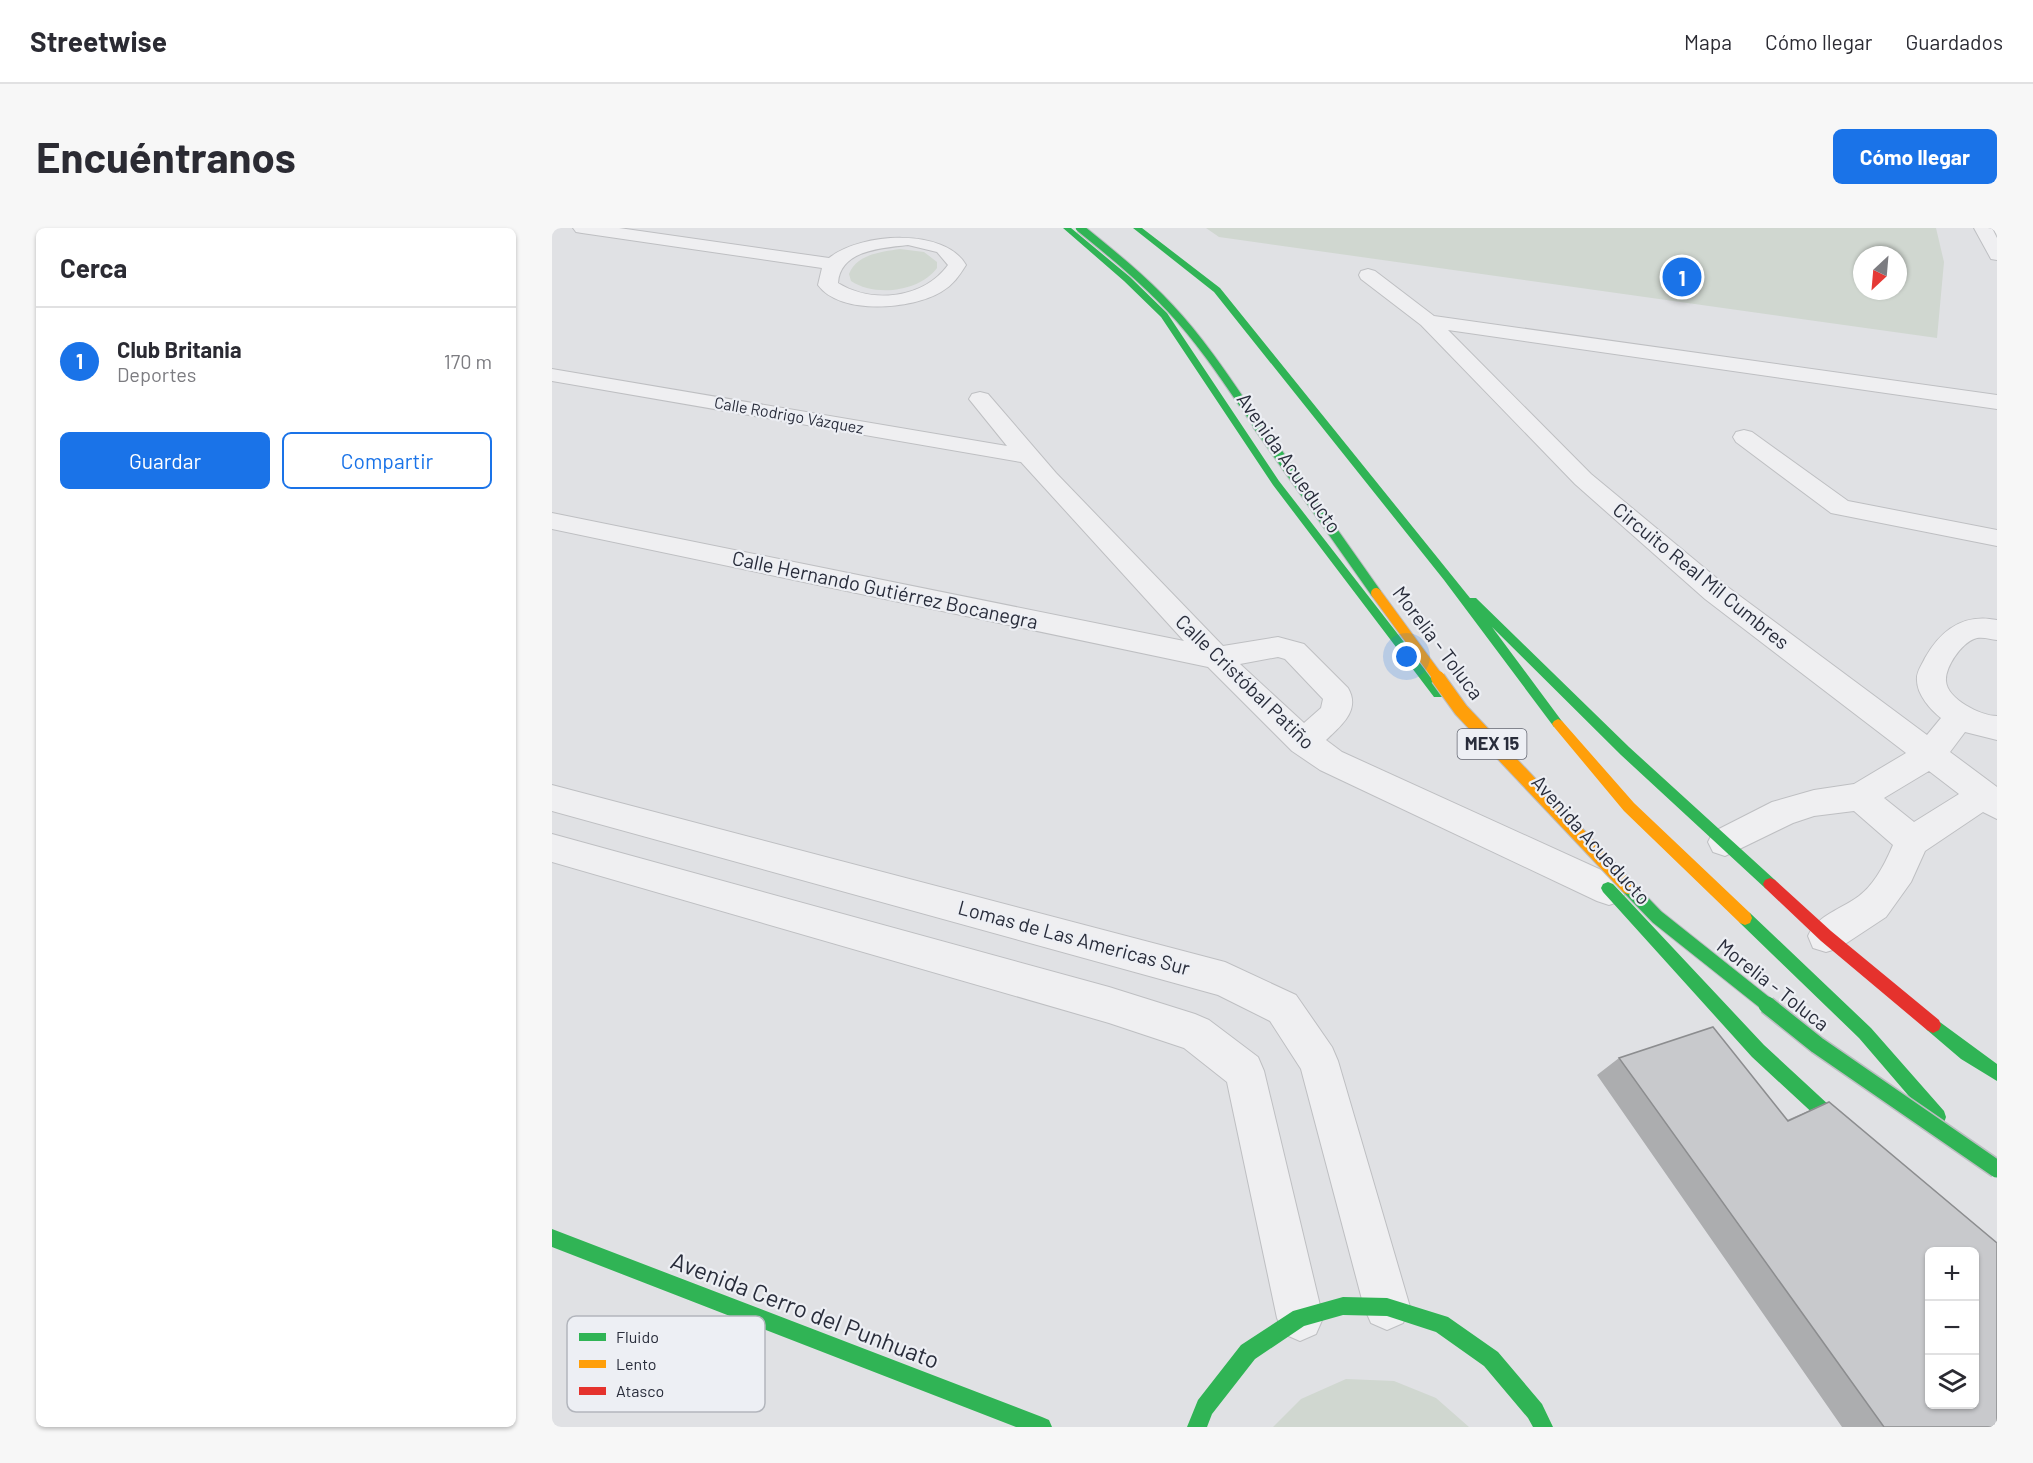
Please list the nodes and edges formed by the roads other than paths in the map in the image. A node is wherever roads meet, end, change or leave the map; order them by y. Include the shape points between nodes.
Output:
1 (582, 228) edge
2 (665, 228) edge
3 (1067, 228) edge
4 (1080, 228) edge
5 (1137, 228) edge
6 (1983, 228) edge
7 (1997, 255) edge
8 (840, 259) junction
9 (1368, 275) dead end
10 (1428, 321) junction
11 (552, 375) edge
12 (980, 399) dead end
13 (1997, 402) edge
14 (1744, 437) dead end
15 (1026, 456) junction
16 (552, 521) edge
17 (1997, 538) edge
18 (1448, 577) junction
19 (1997, 630) edge
20 (1217, 658) junction
21 (1960, 717) junction
22 (1997, 728) edge
23 (1303, 742) junction
24 (1929, 755) junction
25 (1520, 792) dead end
26 (1860, 797) junction
27 (552, 798) edge
28 (1990, 800) edge
29 (636, 821) junction
30 (1912, 841) junction
31 (1725, 842) junction
32 (552, 848) edge
33 (604, 863) junction
34 (1586, 865) dead end
35 (1609, 890) junction
36 (1826, 936) junction
37 (1997, 1073) edge
38 (1860, 1145) edge
39 (1997, 1169) edge
40 (1986, 1179) dead end
41 (552, 1238) edge
42 (1387, 1307) junction
43 (754, 1316) edge
44 (1300, 1318) junction
45 (765, 1320) edge
46 (1042, 1427) edge
47 (1197, 1427) edge
48 (1543, 1427) edge

1 - 8 street
2 - 8 street
3 - 25 main road, Avenida Acueducto via 1164,315 1276,483 1415,667
4 - 39 main road, Morelia - Toluca / MEX 15, bridge via 1170,308 1216,364 1461,710 1649,909 1817,1045
5 - 18 main road, Morelia - Toluca / MEX 15 via 1217,290
6 - 7 street
8 - 8 street via 826,275 828,285 854,299 876,301 911,297 941,285 957,265 954,255 944,247 928,242 886,242
9 - 10 street, Circuito Real Mil Cumbres
10 - 13 street, Circuito Real Mil Cumbres
10 - 24 street, Circuito Real Mil Cumbres via 1583,479 1715,592
11 - 15 street, Calle Rodrigo Vázquez
12 - 15 street, Calle Cristóbal Patiño
14 - 17 street via 1840,507
15 - 20 street, Calle Cristóbal Patiño
16 - 20 street, Calle Hernando Gutiérrez Bocanegra
18 - 31 main road via 1625,751
18 - 40 main road, Morelia - Toluca / MEX 15, bridge via 1545,708 1629,807 1865,1033 1926,1101
19 - 21 street via 1986,627 1965,631 1942,653 1931,679 1936,694
20 - 23 street, Calle Cristóbal Patiño
20 - 23 street via 1278,647 1294,651 1338,696 1338,707 1332,716
21 - 22 street
21 - 24 street
23 - 35 street, Calle Cristóbal Patiño via 1331,761
24 - 26 street
24 - 28 street, Circuito Real Mil Cumbres
26 - 30 street
26 - 31 street via 1814,803 1784,812
27 - 29 street, Lomas de Las Americas Sur
28 - 30 street
29 - 33 street
29 - 42 street, Lomas de Las Americas Sur via 1225,979 1283,1008 1318,1061
30 - 36 street via 1899,871 1879,901
31 - 36 main road
32 - 33 street
33 - 44 street via 1195,1033 1244,1071
34 - 35 main road, Avenida Acueducto
35 - 38 main road, Avenida Acueducto via 1758,1051
36 - 37 main road via 1967,1053
41 - 43 main road, Avenida Cerro del Punhuato
42 - 44 main road via 1343,1306
42 - 48 main road via 1441,1324 1491,1359 1535,1411
44 - 47 main road via 1248,1352 1205,1407
45 - 46 main road, Avenida Cerro del Punhuato

